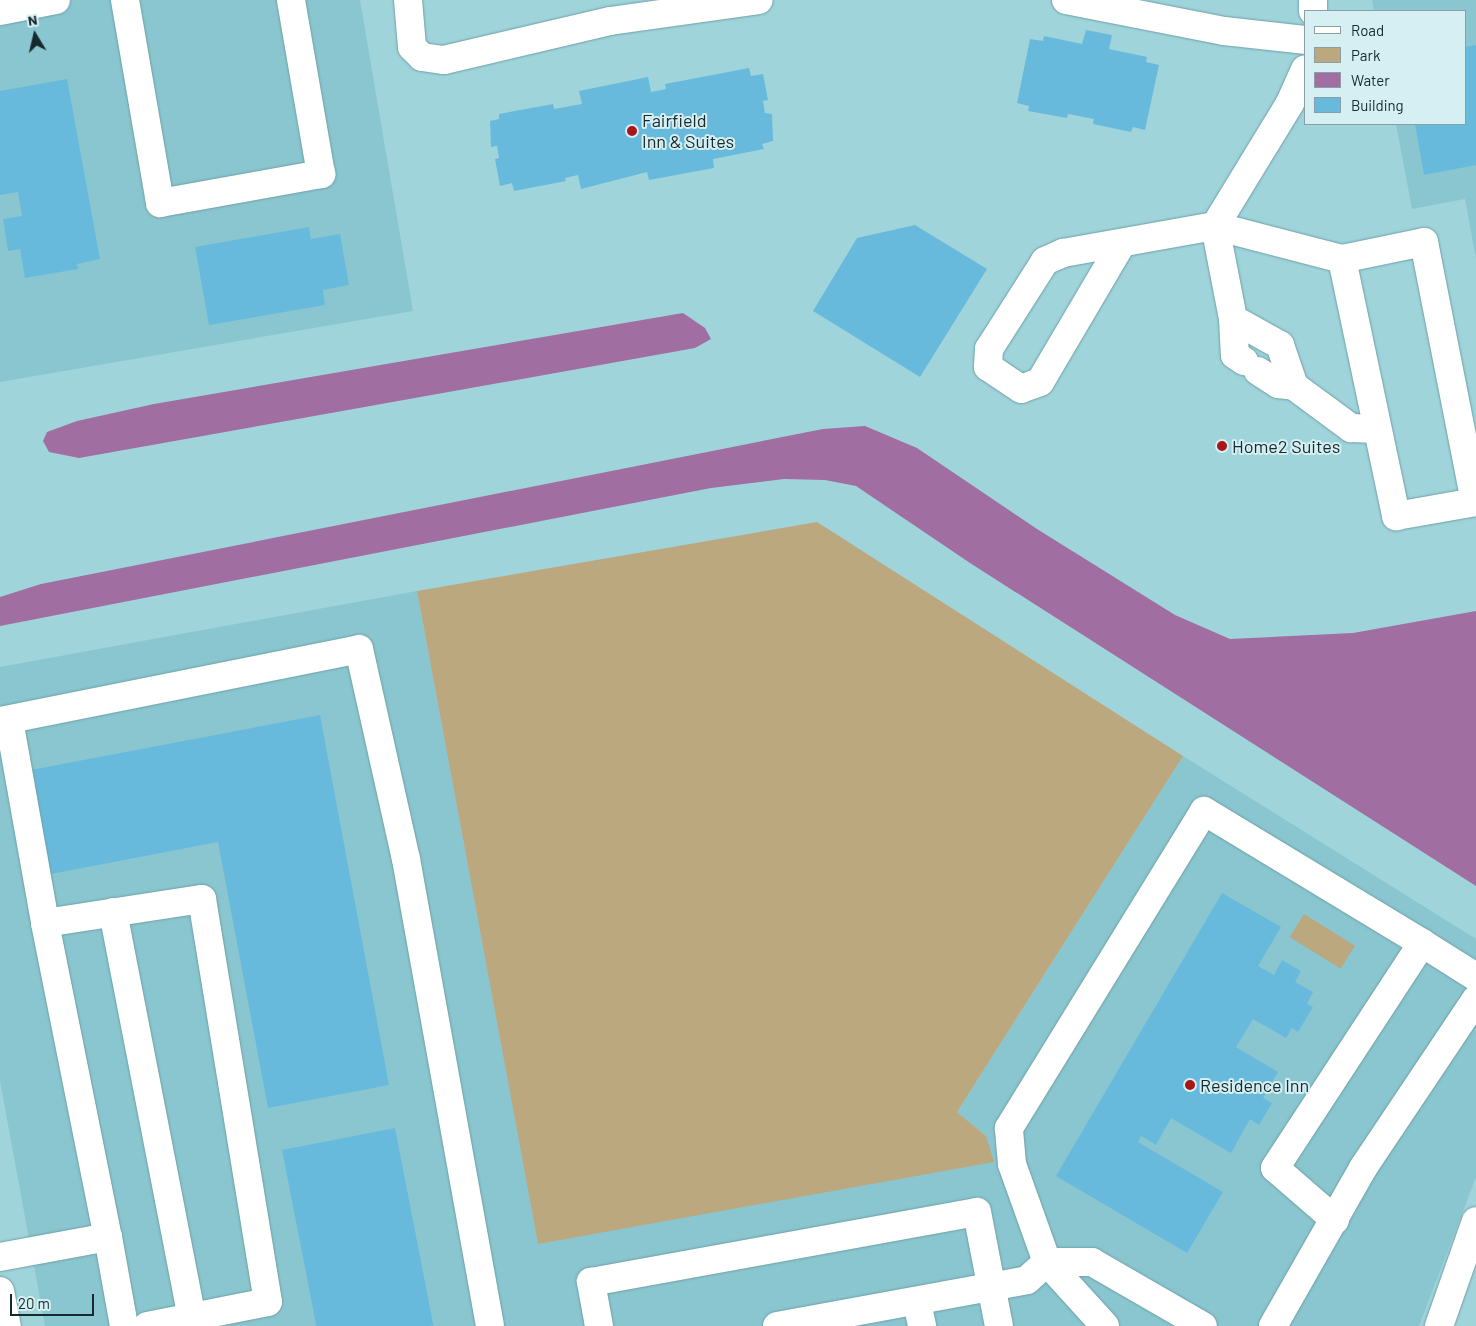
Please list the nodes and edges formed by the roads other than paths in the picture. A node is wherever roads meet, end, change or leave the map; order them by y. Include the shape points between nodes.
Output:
1 (56, 0) edge
2 (125, 0) edge
3 (291, 0) edge
4 (408, 0) edge
5 (759, 0) edge
6 (1066, 0) edge
7 (0, 11) edge
8 (1304, 40) edge
9 (1304, 70) edge
10 (1215, 226) junction
11 (1122, 242) junction
12 (1342, 259) junction
13 (1233, 319) junction
14 (1294, 386) junction
15 (1377, 429) junction
16 (5, 720) edge
17 (113, 912) junction
18 (45, 923) junction
19 (1422, 944) junction
20 (1476, 977) edge
21 (1476, 999) edge
22 (1335, 1220) junction
23 (1476, 1220) edge
24 (108, 1236) junction
25 (0, 1257) edge
26 (1047, 1262) junction
27 (990, 1288) junction
28 (0, 1291) edge
29 (919, 1314) edge
30 (192, 1317) junction
31 (836, 1321) edge
32 (7, 1326) edge
33 (124, 1326) edge
34 (148, 1326) edge
35 (490, 1326) edge
36 (599, 1326) edge
37 (777, 1326) edge
38 (999, 1326) edge
39 (1105, 1326) edge
40 (1203, 1326) edge
41 (1273, 1326) edge
42 (1439, 1326) edge

1 - 7 street
2 - 3 street via 160,202 321,174
4 - 5 street via 412,47 422,57 444,60 610,21
6 - 8 street via 1224,31
9 - 10 street via 1290,103
10 - 11 street
10 - 12 street
10 - 13 street
11 - 11 street via 1063,253 1045,261 989,349 988,367 1021,389 1040,382
12 - 15 street
12 - 15 street via 1424,242 1475,502 1396,516
13 - 14 street via 1280,345
13 - 14 street via 1236,355 1278,384
14 - 15 street via 1352,428
16 - 18 street
16 - 35 street via 359,649 406,859
17 - 18 street
17 - 30 street
17 - 30 street via 202,899 268,1302
18 - 24 street
19 - 20 street
19 - 22 street via 1275,1168
19 - 26 street via 1204,811 1009,1128 1012,1164
21 - 22 street via 1363,1168
22 - 41 street
23 - 42 street
24 - 25 street
24 - 33 street
26 - 27 street via 1027,1280
26 - 39 street
26 - 40 street via 1092,1262
27 - 29 street
27 - 36 street via 976,1212 591,1282
27 - 38 street
28 - 32 street
29 - 31 street
30 - 34 street
31 - 37 street

